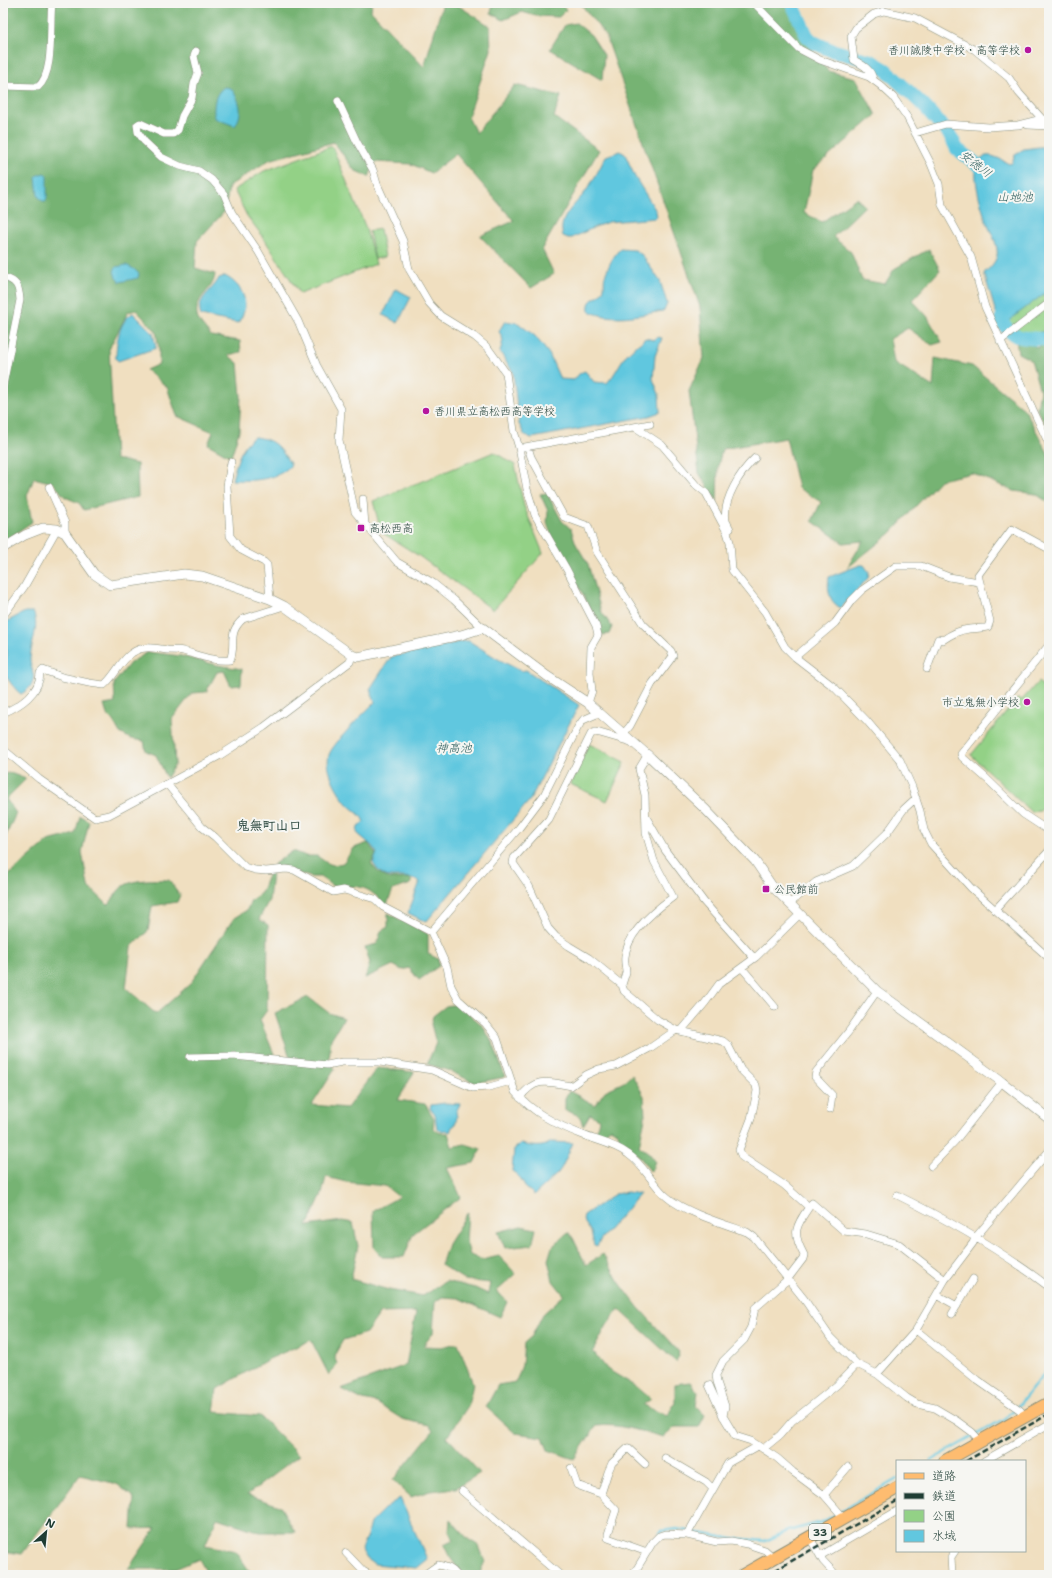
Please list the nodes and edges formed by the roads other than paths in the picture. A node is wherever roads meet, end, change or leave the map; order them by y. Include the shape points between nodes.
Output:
1 (52, 3) edge
2 (754, 3) edge
3 (196, 51) dead end
4 (873, 80) junction
5 (3, 86) edge
6 (338, 100) dead end
7 (1045, 119) edge
8 (1018, 125) junction
9 (1049, 126) edge
10 (916, 133) junction
11 (3, 277) edge
12 (1049, 303) edge
13 (1000, 341) junction
14 (3, 385) edge
15 (650, 424) dead end
16 (635, 427) junction
17 (1049, 444) edge
18 (528, 447) junction
19 (519, 448) junction
20 (755, 458) dead end
21 (231, 462) dead end
22 (49, 487) dead end
23 (363, 499) dead end
24 (365, 525) junction
25 (57, 529) junction
26 (65, 533) junction
27 (730, 542) junction
28 (3, 548) edge
29 (1049, 550) edge
30 (980, 582) junction
31 (270, 599) junction
32 (284, 606) junction
33 (3, 616) edge
34 (483, 628) junction
35 (1049, 645) edge
36 (352, 655) junction
37 (794, 657) junction
38 (927, 669) dead end
39 (588, 703) junction
40 (3, 713) edge
41 (600, 713) junction
42 (624, 733) junction
43 (635, 743) junction
44 (3, 749) edge
45 (648, 754) junction
46 (166, 784) junction
47 (916, 798) junction
48 (645, 815) junction
49 (1049, 831) edge
50 (1049, 851) edge
51 (788, 904) junction
52 (995, 910) junction
53 (799, 915) junction
54 (431, 932) junction
55 (754, 958) junction
56 (1049, 958) edge
57 (742, 968) junction
58 (622, 984) junction
59 (877, 991) junction
60 (774, 1007) dead end
61 (678, 1030) junction
62 (190, 1057) dead end
63 (511, 1081) junction
64 (1002, 1082) junction
65 (520, 1098) junction
66 (830, 1109) dead end
67 (1049, 1119) edge
68 (1049, 1151) edge
69 (931, 1166) dead end
70 (897, 1195) dead end
71 (809, 1207) junction
72 (975, 1238) junction
73 (973, 1279) dead end
74 (787, 1280) junction
75 (945, 1280) junction
76 (1049, 1287) edge
77 (936, 1294) junction
78 (957, 1306) junction
79 (952, 1314) dead end
80 (916, 1330) junction
81 (857, 1364) junction
82 (877, 1374) junction
83 (708, 1385) dead end
84 (1049, 1403) edge
85 (723, 1416) junction
86 (1025, 1417) junction
87 (1049, 1424) edge
88 (980, 1441) junction
89 (760, 1447) junction
90 (665, 1458) dead end
91 (947, 1460) edge
92 (986, 1460) edge
93 (645, 1464) dead end
94 (848, 1467) dead end
95 (571, 1468) dead end
96 (713, 1489) junction
97 (896, 1489) edge
98 (462, 1491) dead end
99 (601, 1494) junction
100 (824, 1495) junction
101 (896, 1511) edge
102 (844, 1518) junction
103 (687, 1535) junction
104 (810, 1538) junction
105 (647, 1552) junction
106 (954, 1552) edge
107 (346, 1553) dead end
108 (820, 1556) junction
109 (774, 1558) junction
110 (370, 1575) edge
111 (374, 1575) edge
112 (390, 1575) edge
113 (424, 1575) edge
114 (457, 1575) edge
115 (560, 1575) edge
116 (633, 1575) edge
117 (743, 1575) edge
118 (836, 1575) edge
119 (952, 1575) edge

1 - 5 street via 48,66 43,83 38,87
2 - 4 street via 799,49 820,60
3 - 24 street via 194,56 198,73 192,98 178,130 173,134 164,134 140,123 137,125 138,132 161,157 199,171 212,180 224,194 232,213 258,251 298,321 317,366 341,409 339,440 355,512
4 - 7 street via 873,75 866,67 854,60 851,36 856,28 874,14 884,11 916,18 975,50 1009,78 1019,93
4 - 10 street via 893,97
6 - 19 street via 373,170 403,241 410,269 429,303 441,316 488,348 506,373 514,431
7 - 8 street
8 - 9 street
8 - 10 street via 989,127 946,124
10 - 13 street via 936,178 942,205 971,257 985,307
11 - 14 street via 13,281 19,288 20,300
12 - 13 street
13 - 17 street
15 - 16 street
16 - 18 street
16 - 27 street via 662,445 706,493
18 - 19 street
18 - 42 street via 530,457 564,517 588,526 597,552 643,624 673,656 652,684
19 - 39 street via 535,515 596,626 598,635 591,648 592,691
20 - 27 street via 735,484 726,508 726,521 732,534
21 - 31 street via 228,486 230,536 241,550 268,565
22 - 26 street via 65,523
23 - 24 street
24 - 34 street via 398,562 433,582
25 - 26 street
25 - 28 street via 43,528
25 - 33 street via 24,587
26 - 31 street via 94,574 110,585 184,574 202,576
27 - 37 street via 732,570 765,612 785,647
29 - 30 street via 1012,529 978,575
30 - 37 street via 949,577 922,566 896,566 862,590 835,623
30 - 38 street via 990,621 988,627 968,629 956,632 943,640 938,639
31 - 32 street
32 - 36 street
32 - 40 street via 238,624 233,634 230,660 223,661 180,650 142,648 132,653 104,685 42,670 40,680 31,695 15,708
34 - 36 street via 398,649 358,657
34 - 39 street
35 - 49 street via 961,754 1023,814
36 - 46 street via 350,662 264,727 219,756
37 - 47 street via 834,687 867,721 900,760
39 - 41 street
41 - 42 street
41 - 54 street via 583,720 544,794 519,828
42 - 43 street
43 - 45 street
43 - 58 street via 600,733 591,734 549,819 514,858 513,863 530,886 548,928 556,937 589,958
44 - 46 street via 39,779 95,818 109,815
45 - 48 street via 639,769 645,795
45 - 51 street via 755,861
46 - 54 street via 202,827 245,867 266,871 294,870 333,892 344,890 375,899 383,907
47 - 51 street via 904,809 887,833 852,866 816,882
47 - 52 street via 924,830 931,844
48 - 55 street via 665,850 704,902
48 - 58 street via 646,833 654,861 673,897 639,927 628,946 625,957 626,972
50 - 52 street
51 - 53 street
52 - 56 street
53 - 55 street
53 - 59 street
54 - 63 street via 458,998 497,1038
55 - 57 street
57 - 60 street
57 - 61 street via 719,984 705,1003
58 - 61 street via 624,991 658,1020
59 - 64 street
59 - 66 street via 849,1032 816,1072 815,1077 832,1095
61 - 65 street via 616,1066 599,1069 571,1086 543,1081 533,1084
61 - 71 street via 723,1041 728,1045 741,1070 756,1084 751,1119 739,1150 742,1157 784,1185
62 - 63 street via 234,1056 327,1065 342,1062 380,1062 432,1070 473,1088
63 - 65 street
64 - 67 street
64 - 69 street via 955,1141
65 - 74 street via 553,1122 628,1154 667,1197 690,1211 747,1232 754,1237
68 - 72 street
70 - 72 street via 931,1211
71 - 74 street via 798,1223 797,1230 798,1243 804,1259
71 - 75 street via 812,1204 844,1231 866,1234 899,1244
72 - 75 street
72 - 76 street
73 - 78 street
74 - 81 street via 804,1299 830,1337
74 - 85 street via 755,1308 751,1328 744,1340 723,1362 716,1375 725,1406
75 - 77 street
77 - 78 street
77 - 80 street
78 - 79 street
80 - 82 street
80 - 86 street via 977,1380 1020,1410
81 - 82 street
81 - 89 street via 837,1385 792,1421 780,1435
82 - 88 street via 917,1404 935,1408 957,1421
83 - 85 street
84 - 86 main road
85 - 89 street via 735,1436
86 - 88 main road
87 - 92 street
88 - 91 main road
89 - 96 street via 728,1463
89 - 100 street
90 - 96 street via 706,1482
93 - 99 street via 628,1448 612,1464
94 - 100 street
95 - 99 street via 577,1485
96 - 103 street
97 - 102 main road, 33
98 - 115 street
99 - 105 street via 616,1510 608,1538
100 - 102 street
101 - 108 street
102 - 104 main road, 33
103 - 105 street via 659,1536
103 - 109 street via 717,1542 747,1544 764,1550
104 - 108 street
104 - 109 main road, 33
105 - 116 street
106 - 119 street via 951,1557
107 - 110 street
108 - 118 street
109 - 117 main road, 33
111 - 112 street
113 - 114 street via 438,1565 447,1567

